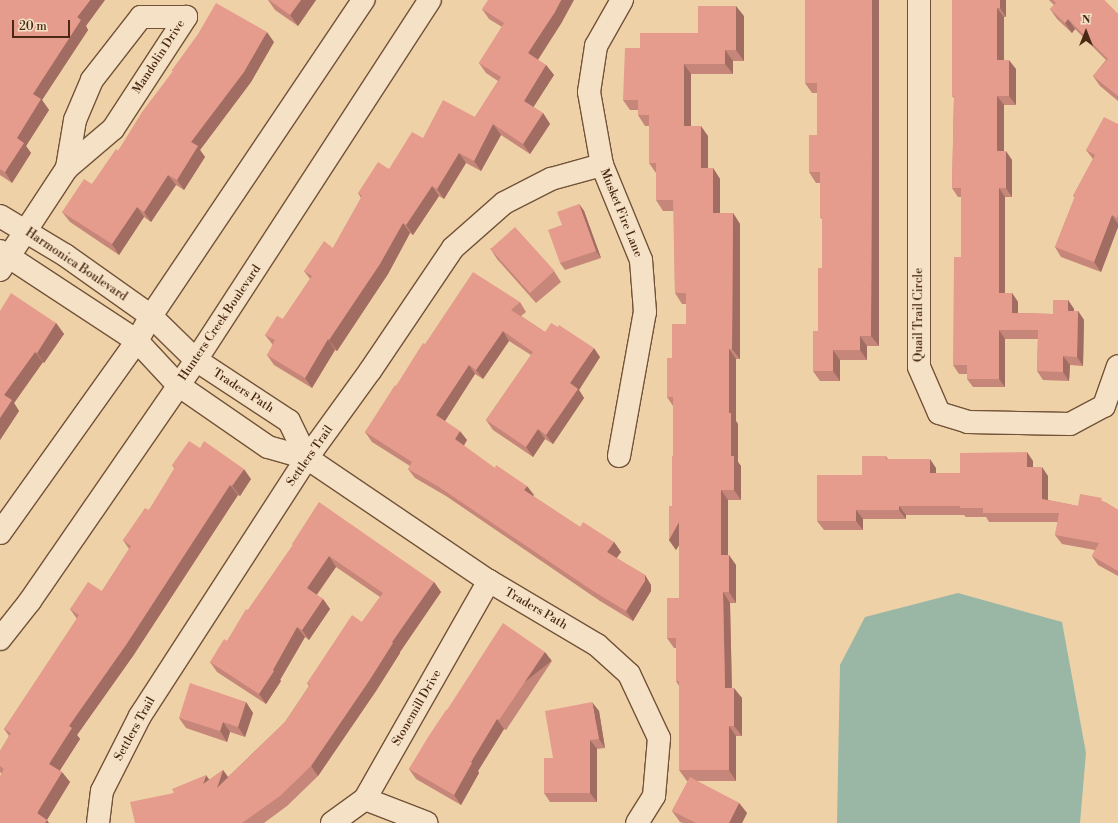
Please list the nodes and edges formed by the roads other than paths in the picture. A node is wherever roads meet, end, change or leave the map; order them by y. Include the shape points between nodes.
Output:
1 (363, 0) edge
2 (430, 0) edge
3 (622, 0) edge
4 (918, 0) edge
5 (602, 165) junction
6 (67, 168) junction
7 (0, 216) edge
8 (26, 231) junction
9 (3, 259) edge
10 (151, 316) junction
11 (137, 341) junction
12 (196, 360) junction
13 (1118, 366) edge
14 (178, 385) junction
15 (620, 456) dead end
16 (307, 458) junction
17 (0, 533) edge
18 (489, 581) junction
19 (0, 639) edge
20 (365, 799) junction
21 (98, 823) edge
22 (332, 823) edge
23 (427, 823) edge
24 (637, 823) edge

1 - 10 street
2 - 12 street, Hunters Creek Boulevard
3 - 5 street, Musket Fire Lane via 596,46 589,92
4 - 13 street, Quail Trail Circle via 919,367 939,413 968,422 1070,424 1104,406
5 - 15 street, Musket Fire Lane via 641,260 645,312
5 - 16 street, Settlers Trail via 551,178 504,203 453,248 370,371
6 - 6 street, Mandolin Drive via 113,129 186,17 141,17 92,80 75,120
6 - 8 street, Mandolin Drive
7 - 8 street, Harmonica Boulevard
8 - 9 street, Mandolin Drive
8 - 10 street, Harmonica Boulevard via 65,255
9 - 11 street
10 - 11 street
10 - 12 street, Traders Path
11 - 14 street, Traders Path
11 - 17 street
12 - 14 street, Hunters Creek Boulevard
12 - 16 street, Traders Path via 289,421
14 - 16 street, Traders Path via 268,447
14 - 19 street, Hunters Creek Boulevard via 30,601
16 - 18 street, Traders Path
16 - 21 street, Settlers Trail via 140,716 102,790
18 - 20 street, Stonemill Drive
18 - 24 street, Traders Path via 597,645 629,674 659,738 654,796
20 - 22 street, Stonemill Drive
20 - 23 street

